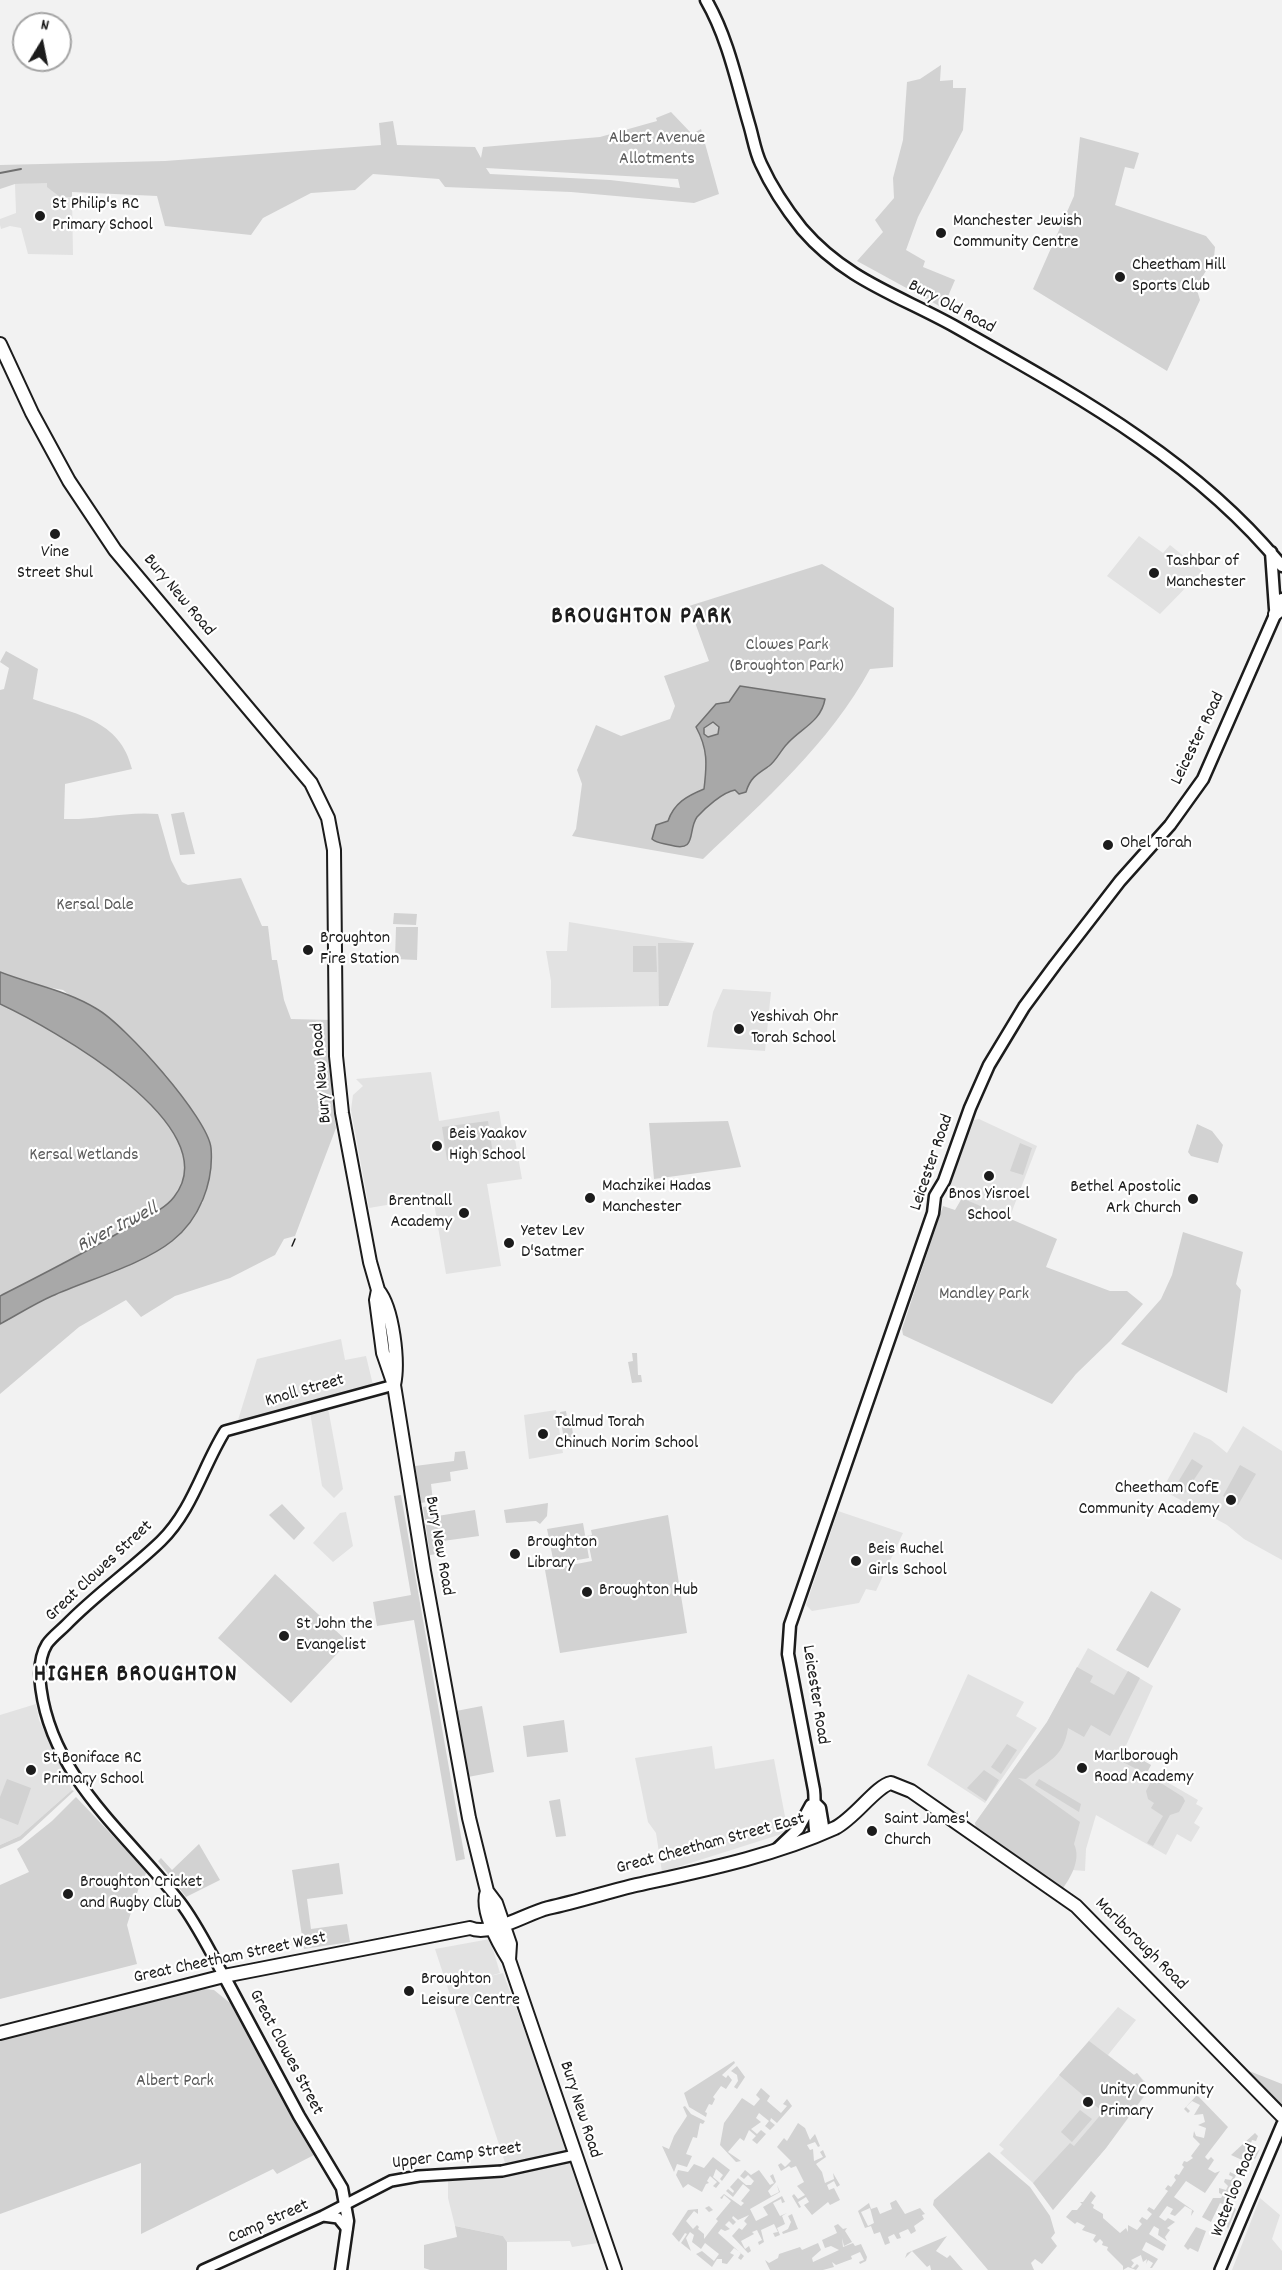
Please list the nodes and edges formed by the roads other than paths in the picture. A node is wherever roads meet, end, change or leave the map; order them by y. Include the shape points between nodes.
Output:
1 (706, 0) edge
2 (0, 344) edge
3 (1271, 552) junction
4 (1282, 556) edge
5 (1282, 566) edge
6 (1282, 599) edge
7 (1279, 612) edge
8 (394, 1385) junction
9 (225, 1431) joint
10 (891, 1783) joint
11 (814, 1792) junction
12 (820, 1834) junction
13 (777, 1849) junction
14 (498, 1922) junction
15 (224, 1976) junction
16 (0, 2033) edge
17 (1282, 2116) edge
18 (1282, 2124) edge
19 (575, 2155) junction
20 (346, 2203) junction
21 (323, 2216) junction
22 (347, 2229) junction
23 (203, 2270) edge
24 (340, 2270) edge
25 (615, 2270) edge
26 (1220, 2270) edge

1 - 3 main road, Bury Old Road via 727,45 760,162 802,229 822,249 856,277 1028,368 1141,438 1233,510
2 - 8 highway, Bury New Road via 69,482 115,550 311,783 327,818 334,850 337,1069 342,1113 378,1290 386,1302 397,1372
3 - 4 main road
3 - 5 main road, Bury Old Road
3 - 7 main road
6 - 7 main road, Leicester Road
7 - 11 main road, Leicester Road via 1203,779 1024,1007 989,1065 935,1196 933,1213 790,1625 788,1654
8 - 9 main road, Knoll Street
8 - 14 highway, Bury New Road via 469,1818 487,1891 485,1898
9 - 15 main road, Great Clowes Street via 203,1477 163,1539 92,1598 47,1645 41,1660 40,1681 56,1743 77,1781 182,1905
10 - 12 highway, Great Cheetham Street East via 879,1789 854,1816
10 - 17 highway, Marlborough Road via 911,1791 1076,1906
11 - 12 main road, Leicester Road via 820,1808
11 - 13 main road via 803,1823
12 - 13 highway, Great Cheetham Street East
13 - 14 highway, Great Cheetham Street East via 525,1916 519,1913
14 - 15 highway, Great Cheetham Street West via 475,1930
14 - 19 highway, Bury New Road via 510,1944 509,1960
15 - 16 highway, Great Cheetham Street West
15 - 20 main road, Great Clowes Street
18 - 26 main road, Waterloo Road
19 - 20 main road, Upper Camp Street via 502,2170 400,2178
19 - 25 highway, Bury New Road
20 - 21 main road, Camp Street
20 - 22 main road, Great Clowes Street
21 - 22 main road via 338,2218
21 - 23 main road, Camp Street
22 - 24 main road, Great Clowes Street

